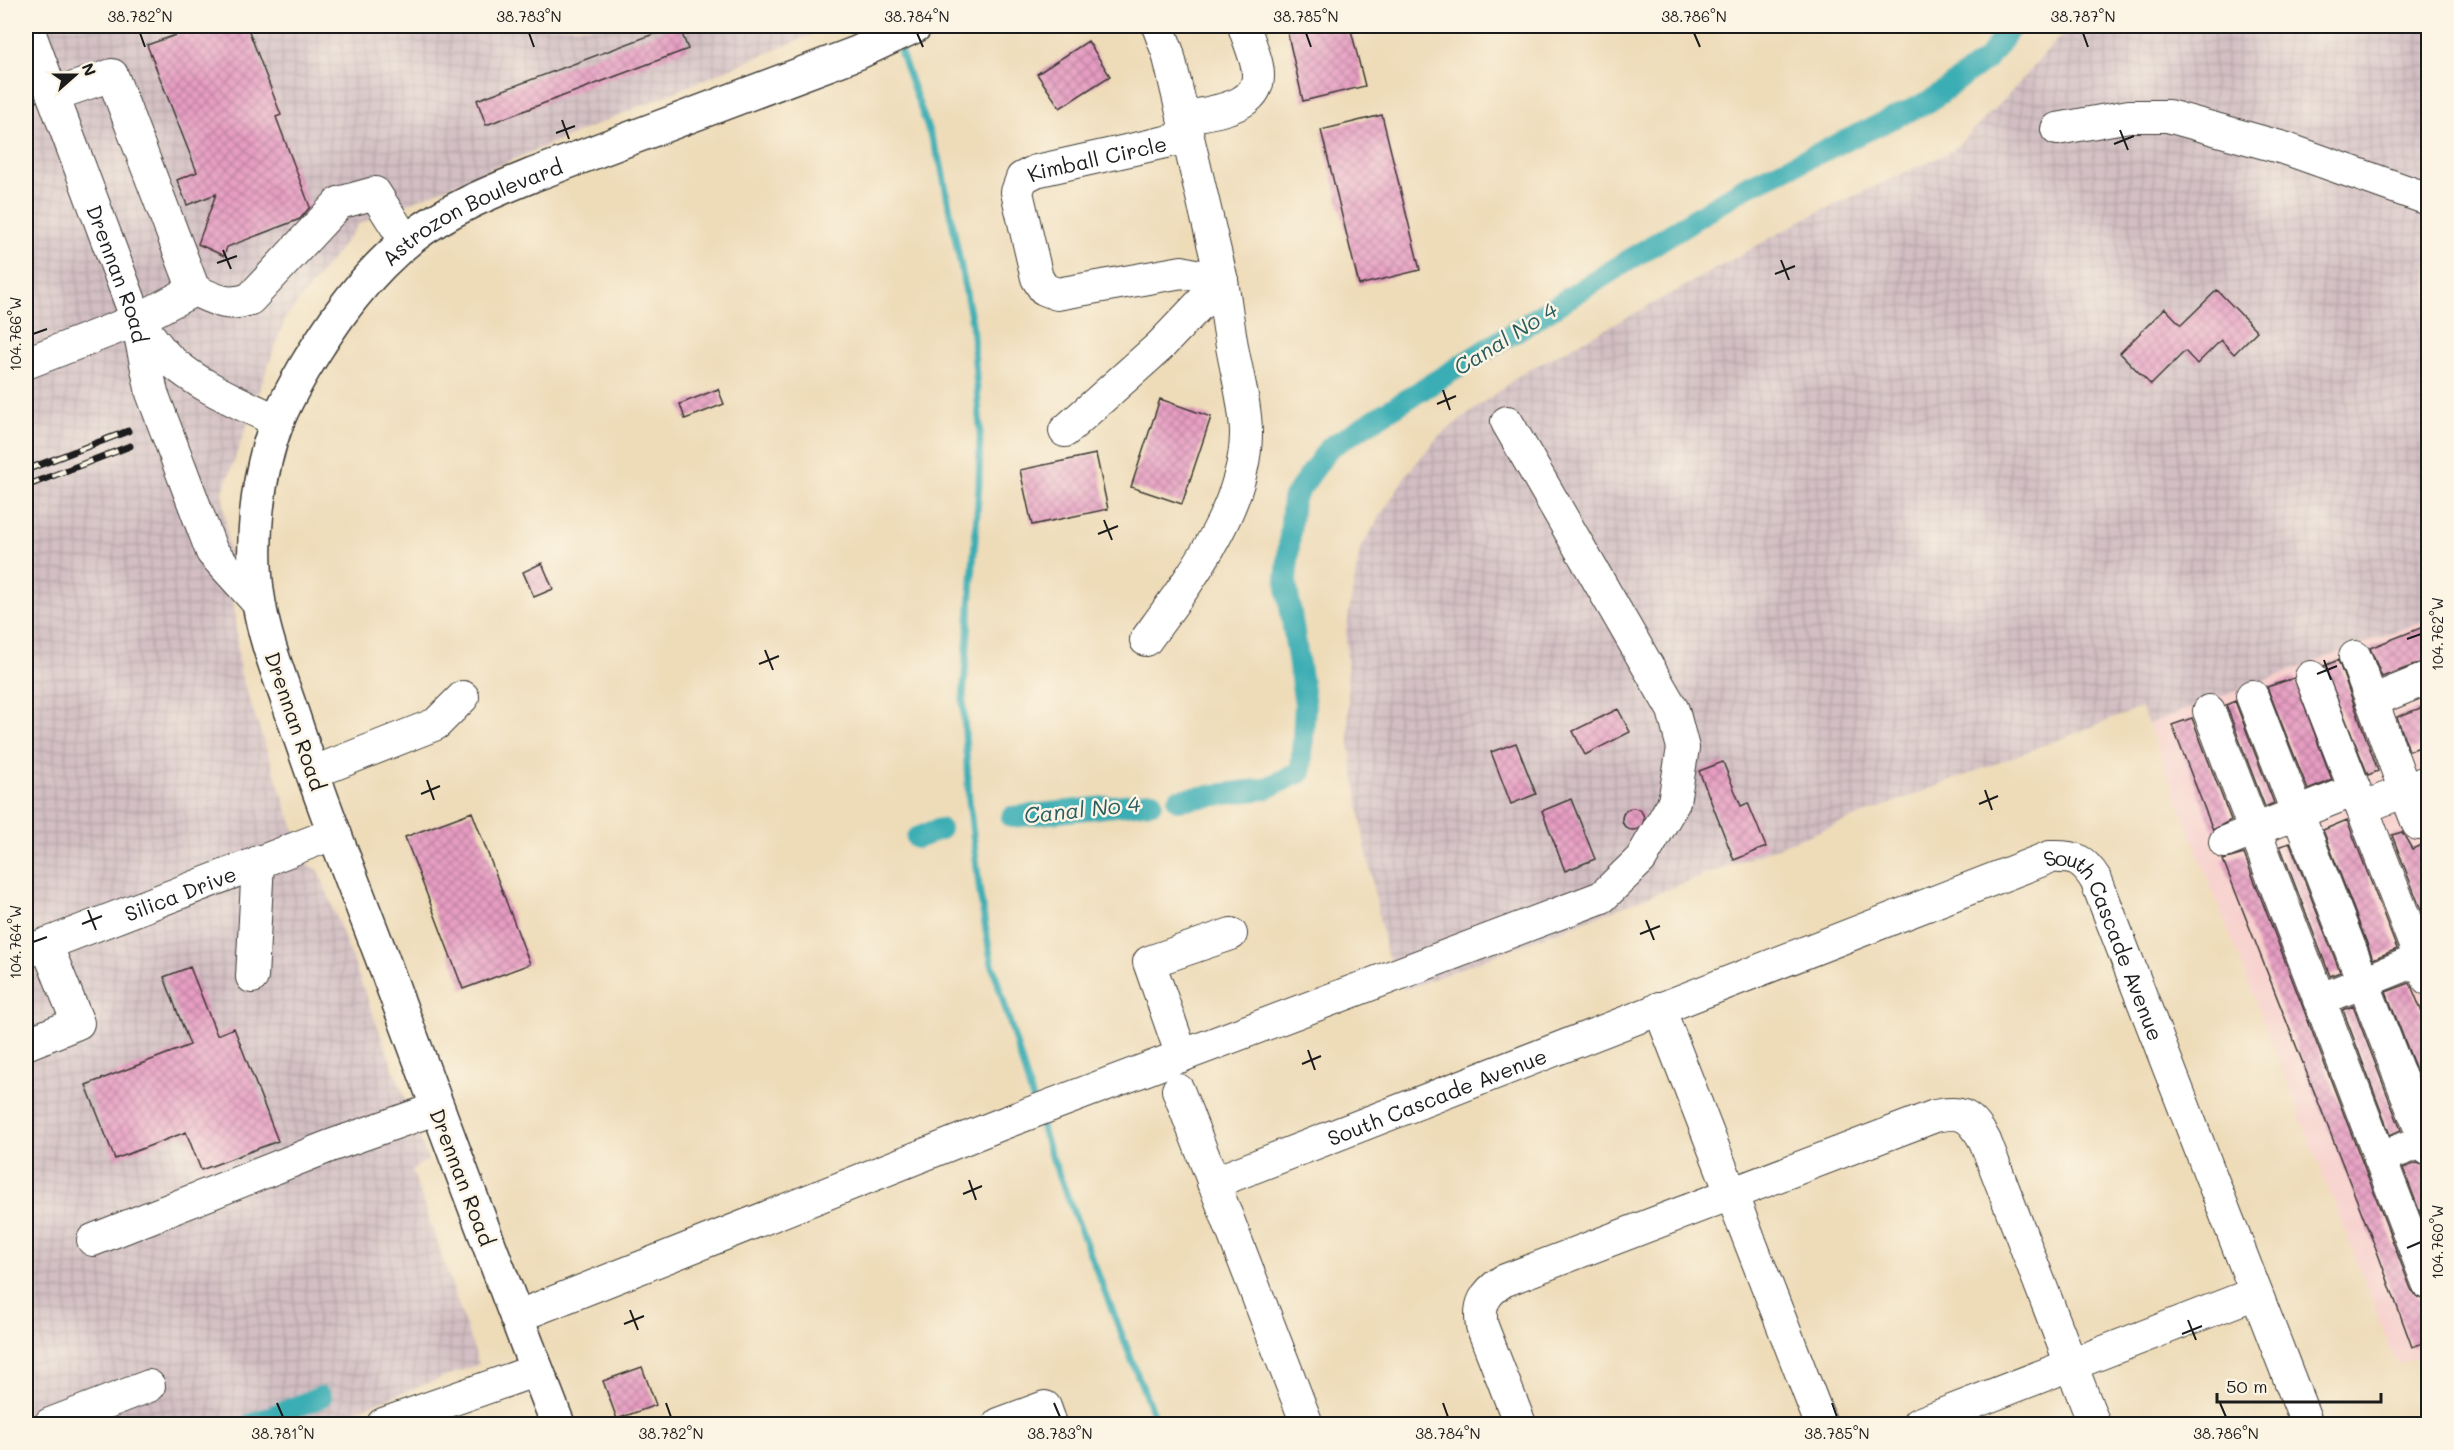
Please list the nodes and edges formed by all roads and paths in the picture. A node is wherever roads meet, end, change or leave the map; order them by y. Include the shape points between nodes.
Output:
1 (27, 26) edge
2 (915, 26) edge
3 (1158, 26) edge
4 (1244, 26) edge
5 (52, 94) junction
6 (1186, 127) junction
7 (2057, 129) dead end
8 (2428, 199) edge
9 (406, 242) junction
10 (1222, 281) junction
11 (194, 290) junction
12 (137, 320) junction
13 (26, 363) edge
14 (277, 421) junction
15 (1507, 422) dead end
16 (1065, 431) dead end
17 (259, 604) junction
18 (1146, 640) dead end
19 (2355, 657) dead end
20 (2311, 677) dead end
21 (2428, 678) edge
22 (2252, 696) dead end
23 (464, 698) dead end
24 (2372, 701) junction
25 (2209, 711) dead end
26 (312, 773) junction
27 (2417, 786) edge
28 (2359, 799) junction
29 (2297, 813) junction
30 (2428, 820) edge
31 (335, 833) junction
32 (2239, 836) junction
33 (258, 862) junction
34 (1231, 933) dead end
35 (36, 948) edge
36 (2426, 965) edge
37 (252, 977) dead end
38 (2363, 982) junction
39 (2319, 1000) junction
40 (1659, 1008) junction
41 (26, 1044) edge
42 (1182, 1056) junction
43 (1178, 1090) dead end
44 (438, 1108) junction
45 (2427, 1143) edge
46 (2380, 1158) junction
47 (1213, 1183) junction
48 (1731, 1194) junction
49 (93, 1240) dead end
50 (2428, 1283) edge
51 (2256, 1293) junction
52 (516, 1317) junction
53 (2071, 1365) junction
54 (537, 1370) junction
55 (148, 1386) dead end
56 (50, 1425) edge
57 (383, 1425) edge
58 (558, 1425) edge
59 (999, 1425) edge
60 (1051, 1425) edge
61 (1307, 1425) edge
62 (1520, 1425) edge
63 (1821, 1425) edge
64 (1918, 1425) edge
65 (2094, 1425) edge
66 (2307, 1425) edge

1 - 5 street, Drennan Road
2 - 9 main road, Astrozon Boulevard via 857,53 483,195
3 - 6 street, Kimball Circle
4 - 6 street via 1257,67 1253,95 1242,104
5 - 11 street via 112,75
5 - 12 street, Drennan Road
6 - 10 street, Kimball Circle
6 - 10 street, Kimball Circle via 1022,178 1017,192 1036,278 1044,289 1057,294 1182,272
7 - 8 street via 2129,116 2168,116 2287,149
9 - 11 street via 375,193 339,203 250,299 223,303
9 - 14 main road, Astrozon Boulevard via 364,281 338,314
10 - 16 street via 1159,347
10 - 18 street via 1244,413 1246,434 1241,475 1192,576
11 - 12 street
12 - 13 street
12 - 14 street via 168,358 191,375
12 - 17 street, Drennan Road via 152,393 212,552
14 - 17 main road, Astrozon Boulevard via 258,508 254,556
15 - 42 street via 1673,710 1683,748 1674,802 1641,859 1602,897
17 - 26 main road, Drennan Road
19 - 24 street
20 - 28 street
21 - 24 street
22 - 29 street
23 - 26 street via 436,724
24 - 27 street
25 - 32 street
26 - 31 main road, Drennan Road
27 - 28 street
27 - 30 street via 2418,824
28 - 29 street
28 - 36 street
29 - 32 street
29 - 38 street
31 - 33 street, Silica Drive
31 - 44 main road, Drennan Road
32 - 39 street
33 - 35 street, Silica Drive
33 - 37 street
34 - 42 street via 1149,962
35 - 41 street via 78,1023
36 - 38 street
38 - 39 street
38 - 45 street
39 - 46 street
40 - 47 street, South Cascade Avenue
40 - 48 street
40 - 51 street, South Cascade Avenue via 2050,857 2076,858 2096,880
42 - 52 street
43 - 47 street
44 - 49 street via 326,1139
44 - 52 main road, Drennan Road
45 - 46 street
46 - 50 street
47 - 61 street
48 - 53 street via 1935,1116 1951,1112 1965,1115 1985,1141
48 - 62 street via 1503,1281 1490,1290 1480,1313 1482,1326
48 - 63 street
51 - 53 street
51 - 66 street, South Cascade Avenue
52 - 54 main road, Drennan Road
53 - 64 street
53 - 65 street
54 - 57 street
54 - 58 main road, Drennan Road
55 - 56 street
59 - 60 street via 1045,1407

